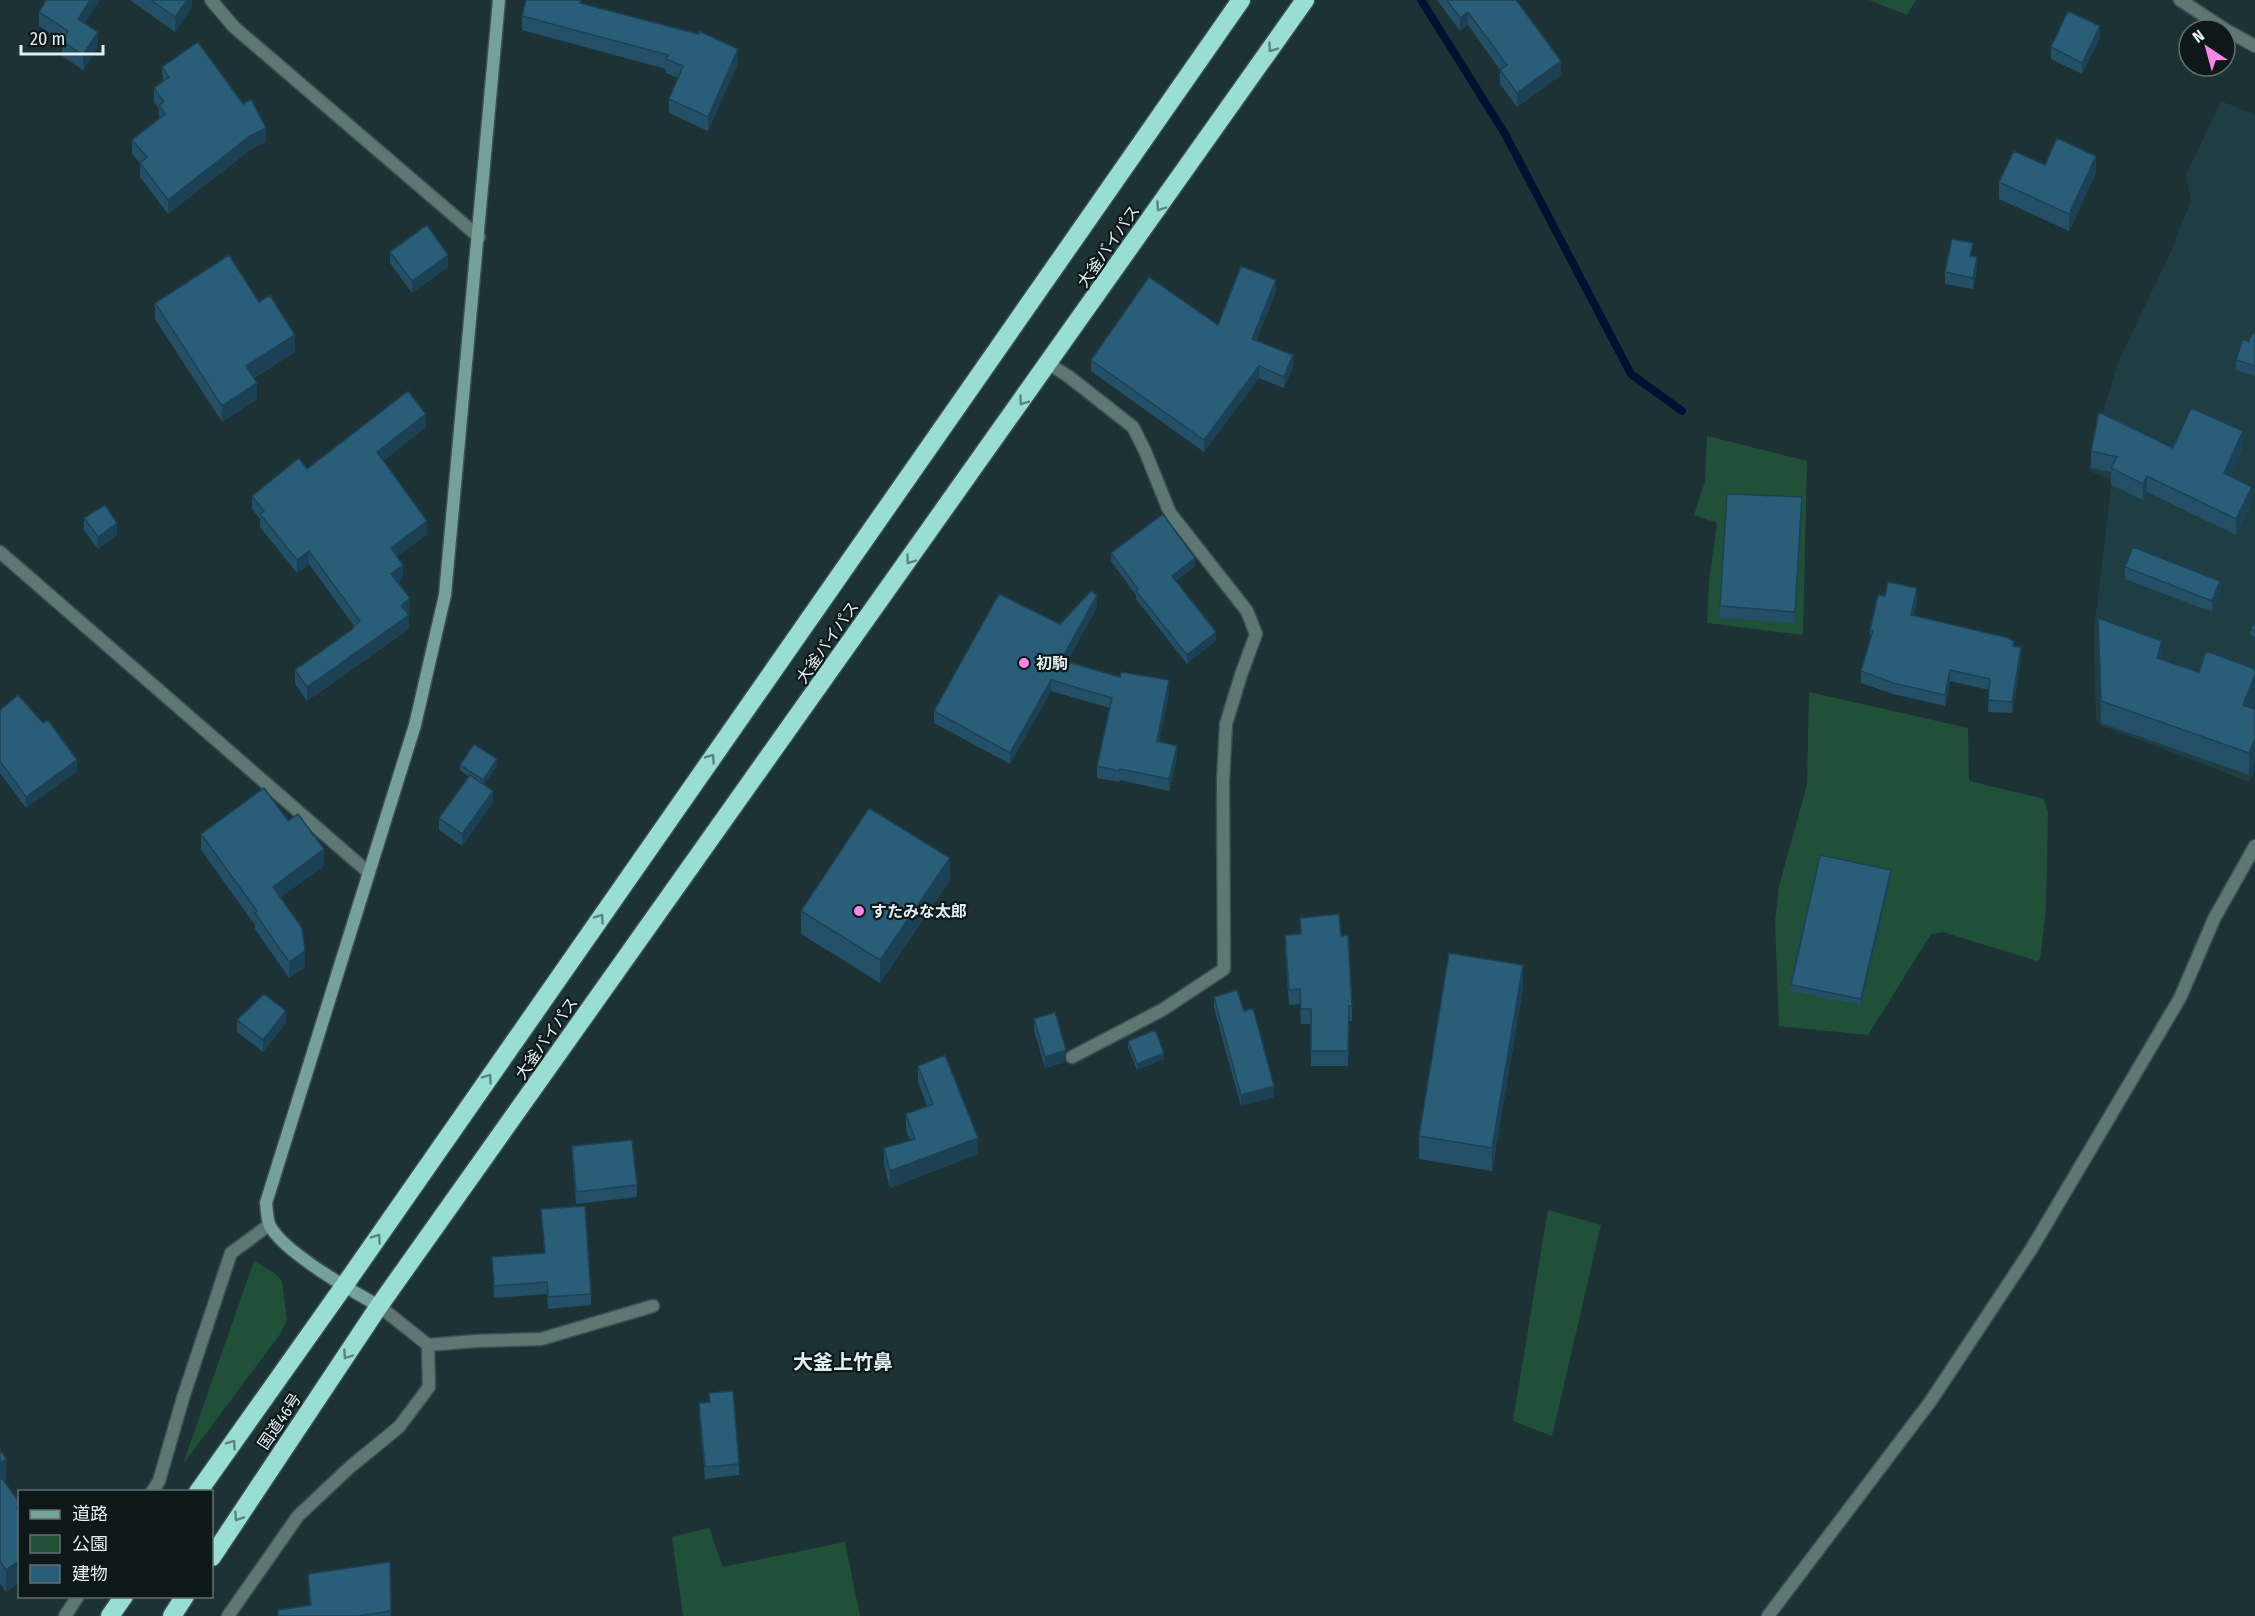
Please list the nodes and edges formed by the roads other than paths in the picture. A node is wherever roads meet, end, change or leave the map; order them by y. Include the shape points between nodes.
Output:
1 (211, 0) edge
2 (499, 0) edge
3 (1241, 0) edge
4 (1305, 0) edge
5 (2180, 0) edge
6 (2255, 46) edge
7 (478, 237) junction
8 (1049, 364) junction
9 (0, 552) edge
10 (2255, 846) edge
11 (368, 872) junction
12 (1072, 1058) dead end
13 (269, 1225) junction
14 (344, 1286) junction
15 (379, 1306) junction
16 (653, 1306) dead end
17 (428, 1346) junction
18 (153, 1490) edge
19 (199, 1490) edge
20 (213, 1555) edge
21 (77, 1598) edge
22 (123, 1598) edge
23 (184, 1598) edge
24 (65, 1616) edge
25 (110, 1616) edge
26 (172, 1616) edge
27 (228, 1616) edge
28 (1768, 1616) edge

1 - 7 street via 234,27
2 - 7 street
14 -> 3 highway, 大釜バイパス
4 -> 8 highway, 大釜バイパス
5 - 6 street
7 - 11 street via 445,595 415,725
8 - 12 street via 1133,427 1170,513 1247,611 1256,634 1226,724 1224,969 1162,1010
8 -> 15 highway, 大釜バイパス
9 - 11 street
10 - 28 street via 2214,920 2180,998 2032,1248 1930,1402
11 - 13 street via 266,1203
13 - 14 street via 283,1243
13 - 18 street via 231,1253 159,1481
14 - 15 street
19 -> 14 highway, 国道46号
15 - 17 street
15 -> 20 highway, 国道46号
16 - 17 street via 541,1339
17 - 27 street via 429,1387 399,1427 298,1516
21 - 24 street
22 - 25 highway
23 - 26 highway

